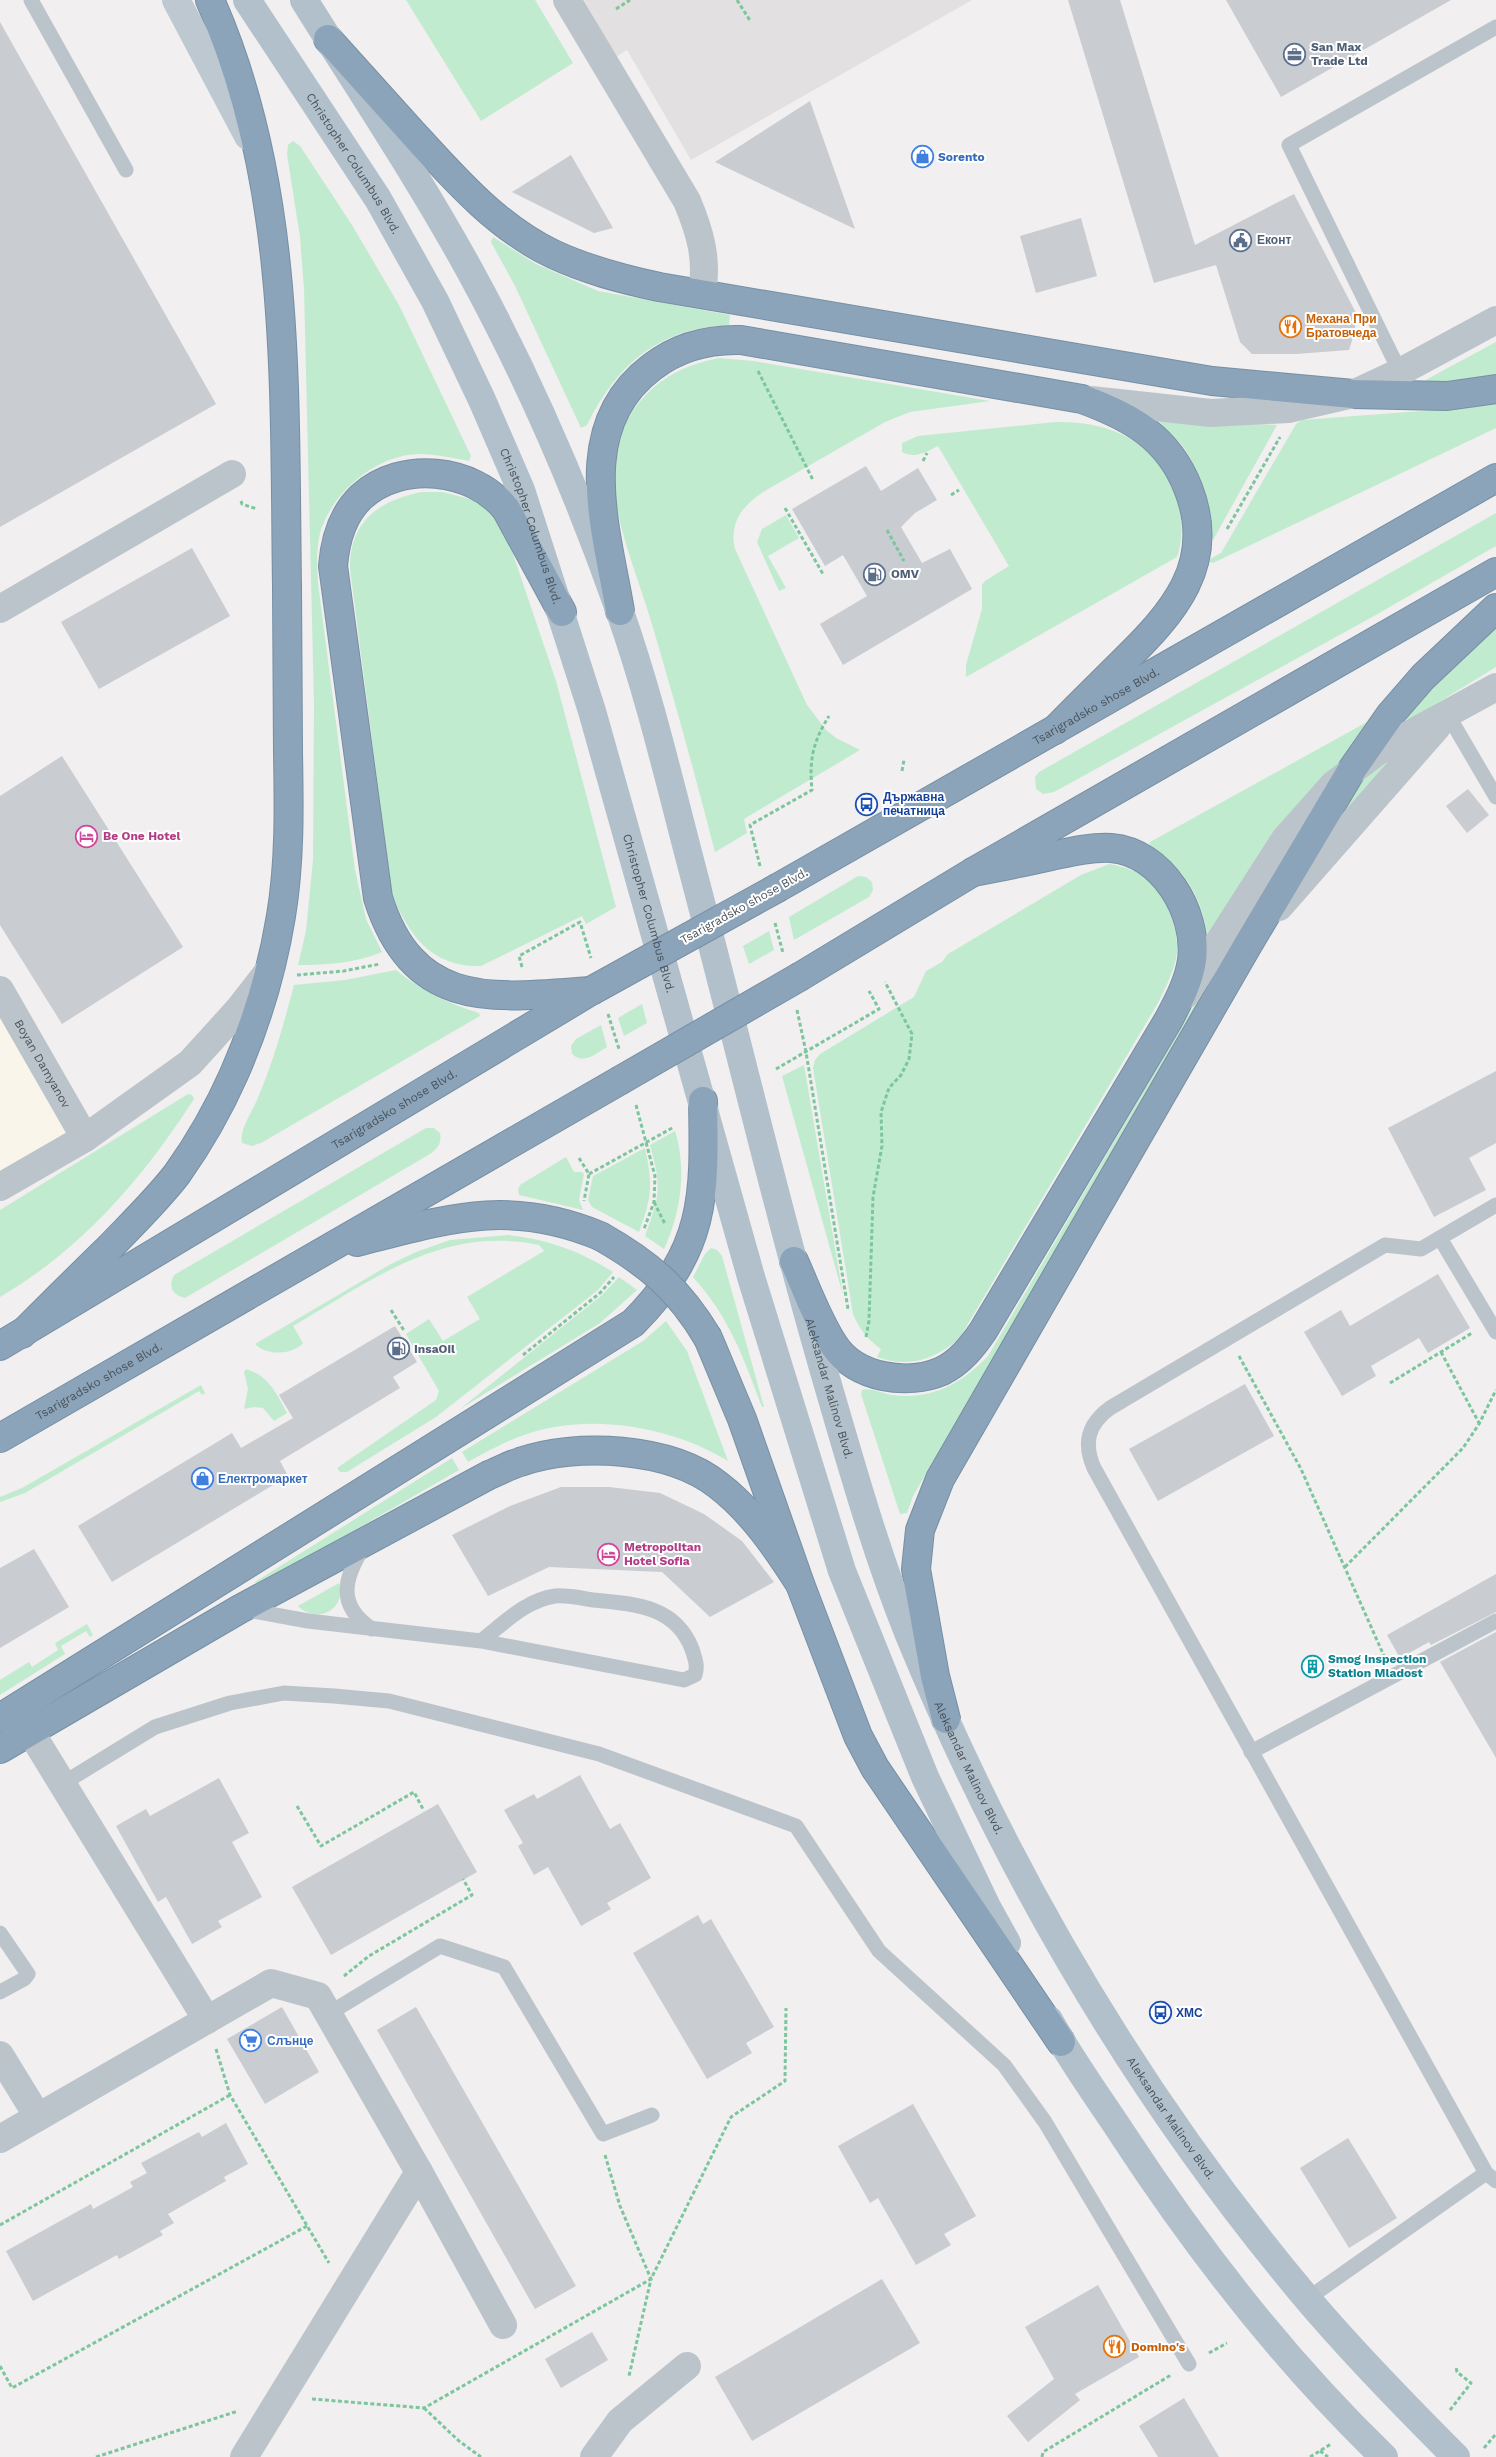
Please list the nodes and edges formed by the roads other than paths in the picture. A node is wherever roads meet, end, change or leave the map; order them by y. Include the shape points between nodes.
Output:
1 (31, 0) edge
2 (176, 0) edge
3 (210, 0) edge
4 (246, 0) edge
5 (304, 0) edge
6 (567, 0) edge
7 (1496, 27) edge
8 (328, 39) junction
9 (260, 160) junction
10 (126, 170) dead end
11 (702, 293) junction
12 (1496, 320) edge
13 (1400, 372) junction
14 (1496, 389) edge
15 (1353, 394) junction
16 (1082, 399) junction
17 (232, 474) dead end
18 (1496, 478) edge
19 (1496, 572) edge
20 (1496, 608) edge
21 (0, 609) edge
22 (620, 611) junction
23 (562, 612) junction
24 (1496, 687) edge
25 (1448, 715) junction
26 (1054, 730) junction
27 (1353, 768) junction
28 (1496, 797) edge
29 (973, 872) junction
30 (1246, 948) junction
31 (284, 972) junction
32 (0, 990) edge
33 (591, 991) junction
34 (1169, 1020) junction
35 (703, 1101) junction
36 (85, 1138) junction
37 (0, 1187) edge
38 (1496, 1206) edge
39 (1440, 1238) junction
40 (326, 1249) junction
41 (794, 1261) junction
42 (1493, 1327) edge
43 (11, 1340) edge
44 (0, 1438) edge
45 (368, 1539) junction
46 (800, 1584) junction
47 (240, 1609) junction
48 (1496, 1621) edge
49 (373, 1630) junction
50 (481, 1642) junction
51 (0, 1718) edge
52 (946, 1720) junction
53 (30, 1731) junction
54 (0, 1749) edge
55 (1251, 1752) junction
56 (62, 1784) junction
57 (0, 1932) edge
58 (0, 1992) edge
59 (328, 2014) junction
60 (207, 2020) junction
61 (1061, 2042) junction
62 (0, 2055) edge
63 (652, 2115) dead end
64 (38, 2117) junction
65 (0, 2139) edge
66 (419, 2172) junction
67 (1491, 2177) edge
68 (1307, 2299) junction
69 (503, 2324) dead end
70 (1189, 2364) road end
71 (687, 2366) dead end
72 (244, 2457) edge
73 (594, 2457) edge
74 (1384, 2457) edge
75 (1456, 2457) edge

1 - 10 lane
2 - 9 main road
3 - 9 highway via 235,66
4 - 23 main road, Christopher Columbus Blvd. via 378,199 435,301 521,490
5 - 8 main road
6 - 11 street via 687,201 703,249
7 - 13 lane via 1290,145
8 - 11 highway via 458,183 528,240 553,254 604,274
8 - 22 main road via 459,252 520,368
9 - 31 highway via 281,304 289,834 281,915
11 - 15 highway via 1212,381
12 - 13 street
13 - 15 street
14 - 15 highway via 1447,396
15 - 16 street via 1288,409 1224,413
16 - 22 highway via 741,340 707,341 666,356 626,391 605,435 600,464 601,500
16 - 26 highway via 1131,420 1170,453 1179,467 1196,512 1197,545 1186,588 1168,616
17 - 21 street
18 - 26 highway, Tsarigradsko shose Blvd.
19 - 29 highway, Tsarigradsko shose Blvd.
20 - 27 highway via 1423,677 1390,715
22 - 41 main road, Aleksandar Malinov Blvd. via 662,750
23 - 33 highway via 506,509 496,496 470,481 440,474 422,474 381,484 362,497 349,513 334,547 333,566 378,898 391,932 418,968 453,988 507,996
23 - 35 main road, Christopher Columbus Blvd.
24 - 25 street
25 - 27 street
25 - 28 lane
25 - 30 street via 1330,847
26 - 33 highway, Tsarigradsko shose Blvd., bridge via 770,878
27 - 30 highway
27 - 34 street via 1315,803 1285,839
29 - 34 highway via 1087,849 1112,848 1142,858 1175,891 1192,939 1189,976
29 - 40 highway, Tsarigradsko shose Blvd., bridge via 801,976
30 - 52 highway via 960,1441 927,1508 920,1530 916,1569
31 - 36 street via 238,1010 190,1063
31 - 43 highway via 252,1028 211,1119 177,1174 139,1217
32 - 36 street, Boyan Damyanov
33 - 43 highway, Tsarigradsko shose Blvd.
34 - 41 highway via 983,1331 958,1361 941,1371 903,1378 886,1376 846,1360 834,1345
35 - 51 highway via 704,1163 697,1222 676,1270 634,1323
35 - 61 main road via 785,1393 842,1571 925,1777 987,1908
36 - 37 street
38 - 39 lane
39 - 42 lane
39 - 55 lane via 1421,1249 1385,1245 1110,1408 1094,1422 1087,1441 1088,1456 1094,1468
40 - 44 highway, Tsarigradsko shose Blvd.
40 - 46 highway, bridge via 447,1220 495,1214 560,1222 600,1236 638,1259 660,1276 686,1305 708,1338 742,1419
41 - 52 main road, Aleksandar Malinov Blvd. via 877,1546 907,1630
45 - 46 highway via 521,1461 585,1450 614,1451 665,1460 707,1477 727,1492 770,1538
45 - 47 highway
45 - 49 lane via 351,1567 347,1593 350,1610
46 - 61 highway via 858,1736 875,1768
47 - 49 lane
47 - 53 highway
48 - 55 lane
49 - 50 lane
50 - 50 lane via 527,1605 556,1596 640,1604 678,1626 697,1663 695,1675 684,1680
52 - 68 main road, Aleksandar Malinov Blvd. via 1020,1873 1104,2019 1200,2162
53 - 54 highway
53 - 56 street
55 - 67 lane
56 - 60 street
56 - 70 lane via 155,1727 230,1703 284,1693 324,1695 389,1701 600,1754 796,1826 879,1951 1010,2073 1045,2122
57 - 58 lane via 28,1974
59 - 60 street via 318,1996 271,1983
59 - 63 lane via 440,1946 504,1967 603,2134
59 - 66 street
60 - 64 street
61 - 74 main road via 1172,2209 1238,2298 1288,2357
62 - 64 street
64 - 65 street
66 - 69 street
66 - 72 street
67 - 68 lane
68 - 75 main road, Aleksandar Malinov Blvd. via 1395,2396
71 - 73 street via 620,2421

